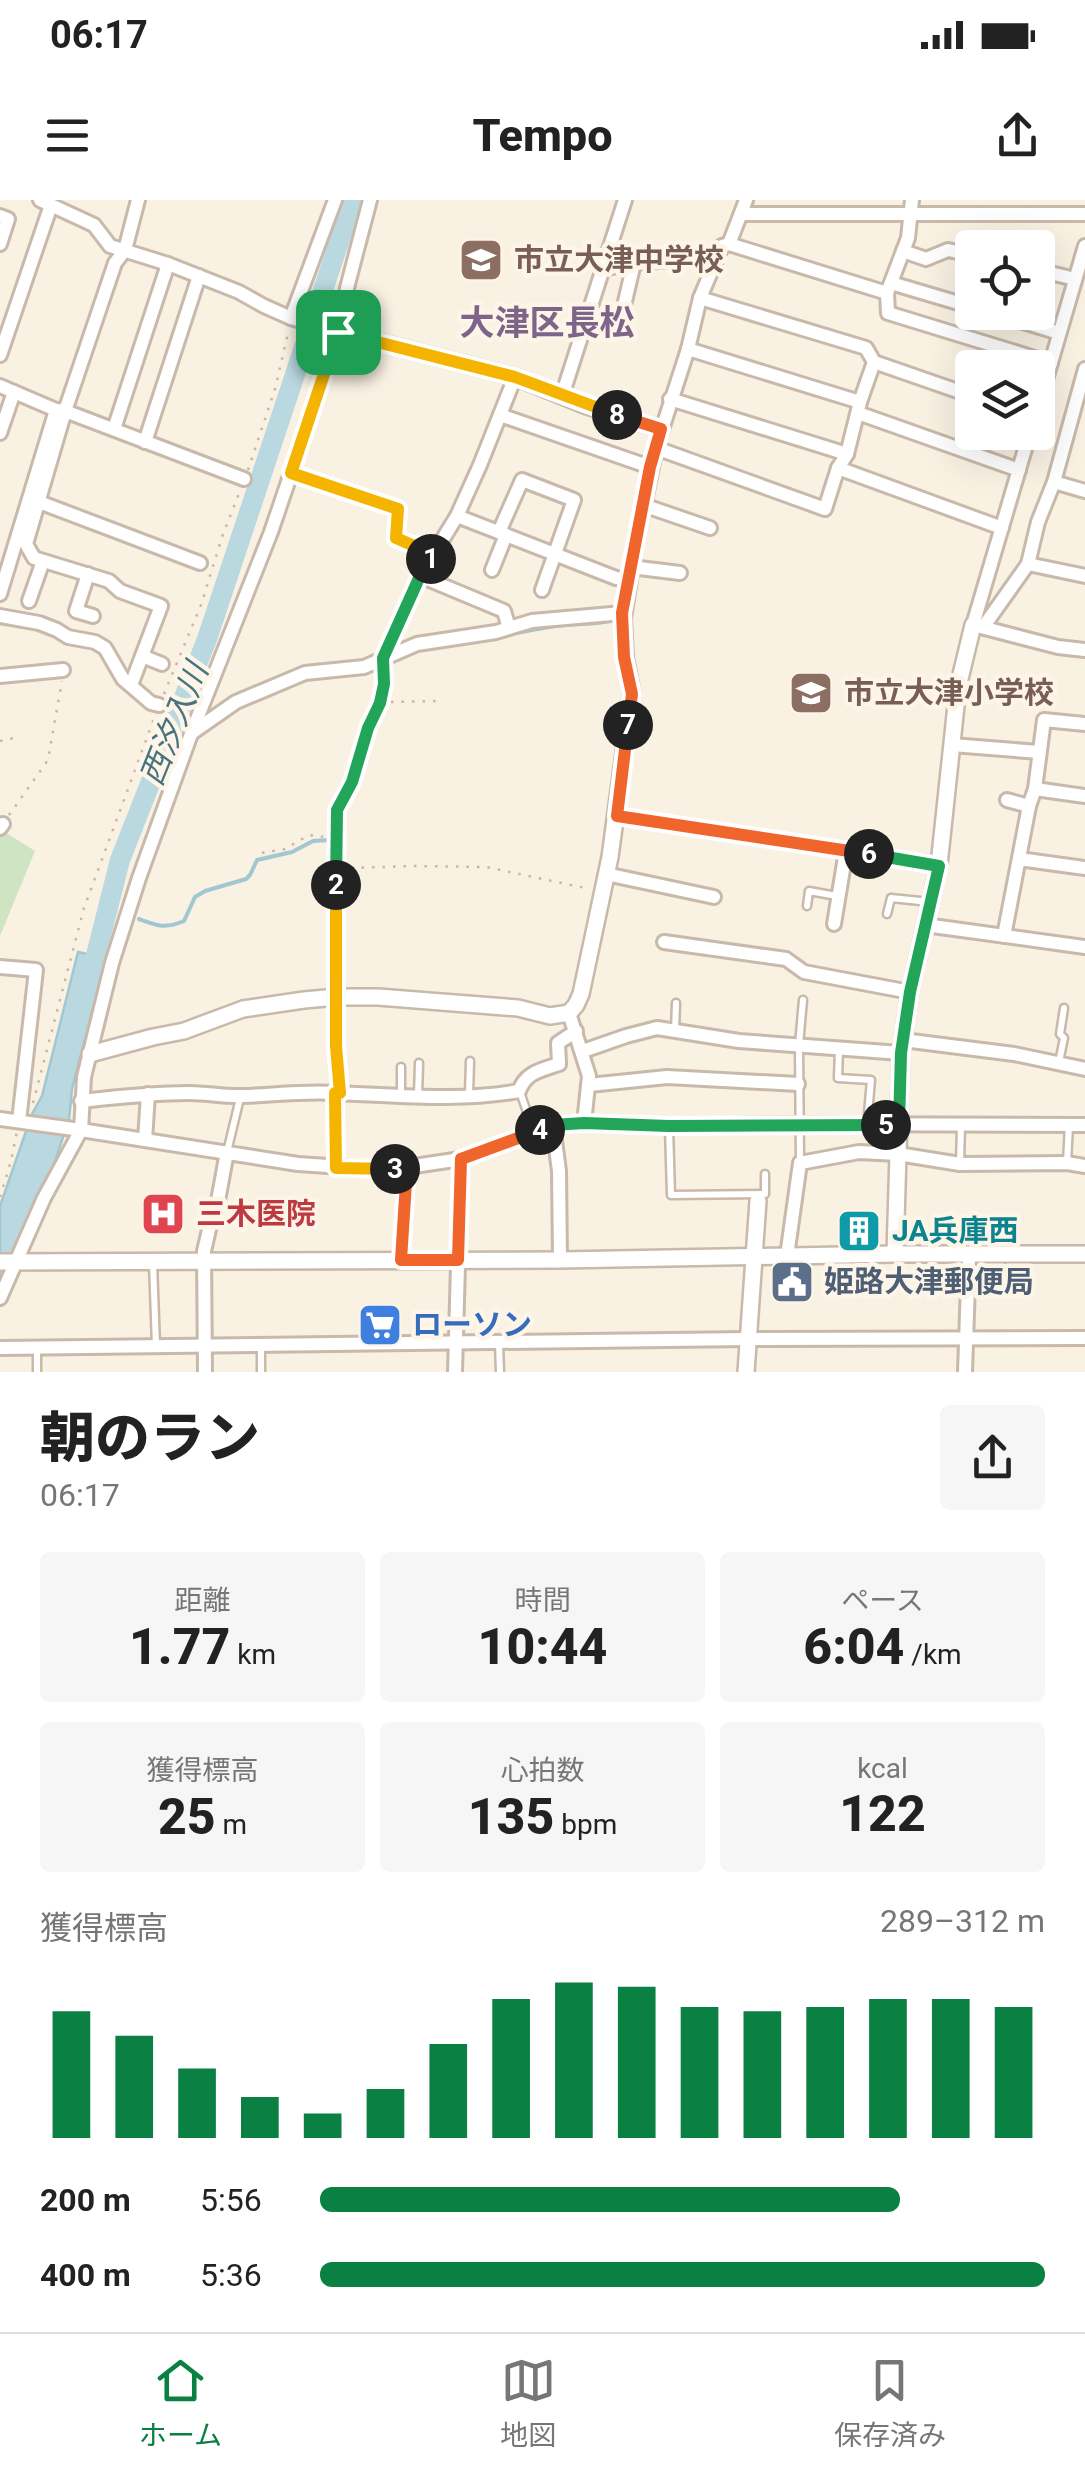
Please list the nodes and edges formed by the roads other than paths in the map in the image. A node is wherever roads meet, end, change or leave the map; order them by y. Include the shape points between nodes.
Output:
1 (138, 200) edge
2 (335, 200) edge
3 (370, 200) edge
4 (624, 200) edge
5 (46, 203) edge
6 (911, 206) edge
7 (744, 207) edge
8 (1085, 214) edge
9 (0, 216) edge
10 (0, 244) edge
11 (728, 244) junction
12 (1085, 246) edge
13 (125, 250) junction
14 (903, 251) junction
15 (955, 251) edge
16 (717, 256) junction
17 (634, 263) junction
18 (168, 264) junction
19 (602, 269) junction
20 (1055, 274) edge
21 (199, 276) junction
22 (1076, 279) junction
23 (889, 288) junction
24 (700, 298) junction
25 (955, 303) edge
26 (291, 318) junction
27 (620, 324) dead end
28 (1049, 330) edge
29 (338, 332) junction
30 (1059, 333) junction
31 (688, 349) junction
32 (1008, 350) edge
33 (1054, 350) edge
34 (0, 356) edge
35 (874, 362) junction
36 (1085, 369) edge
37 (515, 377) junction
38 (7, 389) edge
39 (955, 390) edge
40 (562, 396) junction
41 (670, 400) junction
42 (859, 408) junction
43 (1079, 408) edge
44 (60, 411) junction
45 (500, 415) junction
46 (114, 429) junction
47 (661, 429) junction
48 (0, 433) edge
49 (145, 442) junction
50 (656, 448) junction
51 (1025, 450) edge
52 (847, 454) junction
53 (650, 467) junction
54 (838, 468) junction
55 (1019, 470) junction
56 (291, 473) junction
57 (244, 480) road end
58 (1054, 482) junction
59 (1085, 491) edge
60 (38, 502) junction
61 (643, 505) junction
62 (457, 516) junction
63 (710, 528) dead end
64 (1002, 528) junction
65 (502, 534) junction
66 (438, 547) junction
67 (556, 555) junction
68 (43, 560) junction
69 (200, 564) dead end
70 (1028, 564) junction
71 (492, 570) dead end
72 (680, 573) dead end
73 (88, 574) junction
74 (625, 575) junction
75 (420, 576) junction
76 (1085, 576) edge
77 (1, 587) edge
78 (542, 590) dead end
79 (29, 601) dead end
80 (622, 613) junction
81 (0, 616) edge
82 (92, 616) dead end
83 (978, 626) junction
84 (509, 628) junction
85 (1085, 650) edge
86 (142, 656) junction
87 (383, 658) junction
88 (162, 664) dead end
89 (63, 670) road end
90 (0, 676) edge
91 (131, 685) junction
92 (159, 705) road end
93 (1085, 724) edge
94 (191, 734) junction
95 (952, 745) junction
96 (1038, 752) junction
97 (1035, 789) junction
98 (1085, 796) edge
99 (1007, 800) dead end
100 (1029, 806) junction
101 (617, 816) junction
102 (846, 851) junction
103 (1019, 859) junction
104 (939, 866) junction
105 (1085, 868) edge
106 (606, 874) junction
107 (838, 896) junction
108 (714, 897) dead end
109 (931, 902) junction
110 (807, 906) dead end
111 (887, 914) dead end
112 (834, 924) dead end
113 (925, 925) junction
114 (1004, 936) junction
115 (664, 942) dead end
116 (1085, 948) edge
117 (0, 967) edge
118 (910, 992) junction
119 (338, 997) junction
120 (802, 1000) dead end
121 (676, 1002) dead end
122 (1064, 1008) dead end
123 (568, 1013) junction
124 (675, 1031) junction
125 (576, 1032) junction
126 (799, 1045) junction
127 (902, 1046) junction
128 (839, 1048) junction
129 (583, 1051) junction
130 (90, 1054) junction
131 (470, 1061) dead end
132 (1059, 1062) junction
133 (419, 1064) dead end
134 (401, 1067) dead end
135 (1085, 1069) edge
136 (798, 1084) junction
137 (589, 1085) junction
138 (519, 1090) junction
139 (337, 1093) junction
140 (148, 1094) junction
141 (470, 1094) junction
142 (401, 1096) junction
143 (240, 1097) junction
144 (418, 1097) junction
145 (81, 1102) junction
146 (0, 1120) edge
147 (19, 1121) junction
148 (584, 1123) junction
149 (798, 1124) junction
150 (899, 1124) junction
151 (961, 1124) junction
152 (1070, 1124) junction
153 (1085, 1124) edge
154 (553, 1125) junction
155 (867, 1125) junction
156 (669, 1126) junction
157 (81, 1130) junction
158 (534, 1132) junction
159 (145, 1140) junction
160 (227, 1152) junction
161 (898, 1154) junction
162 (461, 1159) junction
163 (800, 1163) junction
164 (1067, 1163) junction
165 (960, 1164) junction
166 (1085, 1166) edge
167 (407, 1167) junction
168 (336, 1168) junction
169 (765, 1174) dead end
170 (762, 1197) junction
171 (896, 1254) junction
172 (969, 1254) junction
173 (1085, 1254) edge
174 (787, 1256) junction
175 (755, 1258) junction
176 (401, 1260) junction
177 (458, 1260) junction
178 (560, 1260) junction
179 (0, 1262) edge
180 (17, 1262) junction
181 (153, 1262) junction
182 (206, 1262) junction
183 (0, 1298) edge
184 (1085, 1338) edge
185 (748, 1339) junction
186 (966, 1339) junction
187 (456, 1342) junction
188 (500, 1342) junction
189 (261, 1346) junction
190 (156, 1347) junction
191 (206, 1347) junction
192 (0, 1348) edge
193 (37, 1348) junction
194 (37, 1372) edge
195 (205, 1372) edge
196 (261, 1372) edge
197 (455, 1372) edge
198 (500, 1372) edge
199 (746, 1372) edge
200 (965, 1372) edge

1 - 13 street
2 - 26 street
3 - 29 street
4 - 19 street
5 - 13 street
5 - 34 street
6 - 7 street
6 - 8 street
6 - 14 street
7 - 11 street
9 - 10 street via 8,218
11 - 16 street
11 - 23 street
12 - 22 street
13 - 18 street
13 - 44 street
14 - 15 street via 926,259
14 - 23 street
16 - 17 street
16 - 24 street
17 - 19 street
17 - 27 street
18 - 21 street
18 - 46 street
19 - 40 street
20 - 22 street
21 - 26 street
21 - 49 street
22 - 30 street
23 - 25 street
23 - 32 street via 888,313
24 - 31 street
24 - 35 street via 866,348
26 - 29 street
28 - 30 street
29 - 37 street
29 - 56 street
30 - 33 street
31 - 41 street
31 - 42 street
35 - 39 street
35 - 42 street
36 - 43 street
37 - 40 street
37 - 45 street
38 - 44 street
38 - 48 street
40 - 47 street
41 - 47 street
41 - 52 street
42 - 52 street
42 - 55 street
43 - 58 street
44 - 46 street
44 - 60 street
44 - 77 street
45 - 53 street
45 - 62 street
46 - 49 street
47 - 50 street
49 - 57 street
50 - 53 street
50 - 54 street via 824,509
51 - 55 street
52 - 54 street
53 - 61 street
54 - 64 street
55 - 64 street
56 - 66 street via 398,509 396,538
56 - 94 street
58 - 59 street
58 - 70 street
60 - 68 street via 26,544
60 - 69 street via 177,548
61 - 63 street
61 - 74 street
62 - 65 street
62 - 66 street
64 - 83 street
65 - 67 street
65 - 67 street via 522,480 574,500
65 - 71 street
66 - 75 street
67 - 74 street
67 - 78 street
68 - 73 street
68 - 79 street
70 - 76 street
70 - 83 street
72 - 74 street
73 - 82 street via 76,611
73 - 86 street via 161,606
74 - 80 street
75 - 84 street via 504,612
75 - 87 street
80 - 84 street
80 - 101 street via 632,694
81 - 91 street via 95,642
83 - 85 street
83 - 95 street via 958,687
84 - 87 street via 417,644
86 - 88 street
86 - 91 street
87 - 94 street via 305,673 236,702
87 - 119 street via 380,703 337,810
89 - 90 street
91 - 92 street
93 - 96 street via 1044,720
94 - 130 street via 128,912
95 - 96 street
95 - 104 street
96 - 97 street
97 - 98 street
97 - 100 street
99 - 100 street
100 - 103 street
101 - 102 street
101 - 106 street
102 - 104 street
102 - 107 street
103 - 105 street
103 - 114 street
104 - 109 street
106 - 108 street
106 - 123 street via 581,994
107 - 110 lane via 809,891
107 - 112 street
109 - 111 lane via 891,898
109 - 113 street
113 - 114 street
113 - 118 street
114 - 116 street
115 - 118 street via 786,959 804,972
117 - 147 street via 36,970
118 - 127 street
119 - 123 street
119 - 130 street via 243,1009
119 - 139 lane
120 - 126 lane
121 - 124 lane
122 - 132 lane
123 - 125 street
124 - 126 street
124 - 129 street via 657,1028
125 - 129 street
125 - 138 street via 558,1043 559,1064 528,1075
126 - 128 street
126 - 136 lane
127 - 128 street
127 - 132 street via 966,1046
127 - 150 street
128 - 155 lane via 838,1078 871,1080
129 - 137 street
130 - 145 street
131 - 141 lane
132 - 135 street
133 - 144 lane
134 - 142 lane
136 - 137 street via 667,1077
136 - 149 lane
137 - 148 street
138 - 141 street
138 - 158 lane
139 - 142 street
139 - 143 street
139 - 168 lane
140 - 143 street
140 - 145 street
140 - 159 street
141 - 144 street
142 - 144 street
143 - 160 lane
145 - 157 street
146 - 147 street
147 - 157 street
148 - 154 street
148 - 156 street
149 - 155 street
149 - 156 street
149 - 163 lane
150 - 151 street
150 - 155 street
150 - 161 street
151 - 152 street
151 - 165 lane
152 - 153 street
152 - 164 lane
154 - 158 street
154 - 178 street
156 - 170 lane via 671,1195
157 - 159 street
157 - 180 street
158 - 162 street
159 - 160 street
160 - 168 street
160 - 182 street
161 - 163 street via 859,1152
161 - 165 street
161 - 171 street
162 - 167 street
162 - 177 street
163 - 174 street
164 - 165 street
164 - 166 street
167 - 168 street
167 - 176 street
169 - 170 lane
170 - 175 street
171 - 172 street
171 - 174 street
172 - 173 street
172 - 186 street
174 - 175 street
175 - 178 street
175 - 185 street
176 - 177 street
176 - 182 street
177 - 178 street
177 - 187 street
179 - 180 street
180 - 181 street
180 - 183 street
181 - 182 street
181 - 190 lane
182 - 191 street
184 - 186 street
185 - 186 street
185 - 188 street
185 - 199 street
186 - 200 street
187 - 188 street
187 - 189 street
187 - 197 street
188 - 198 lane
189 - 191 street
189 - 196 lane
190 - 191 street
190 - 193 street
191 - 195 street
192 - 193 street
193 - 194 lane

